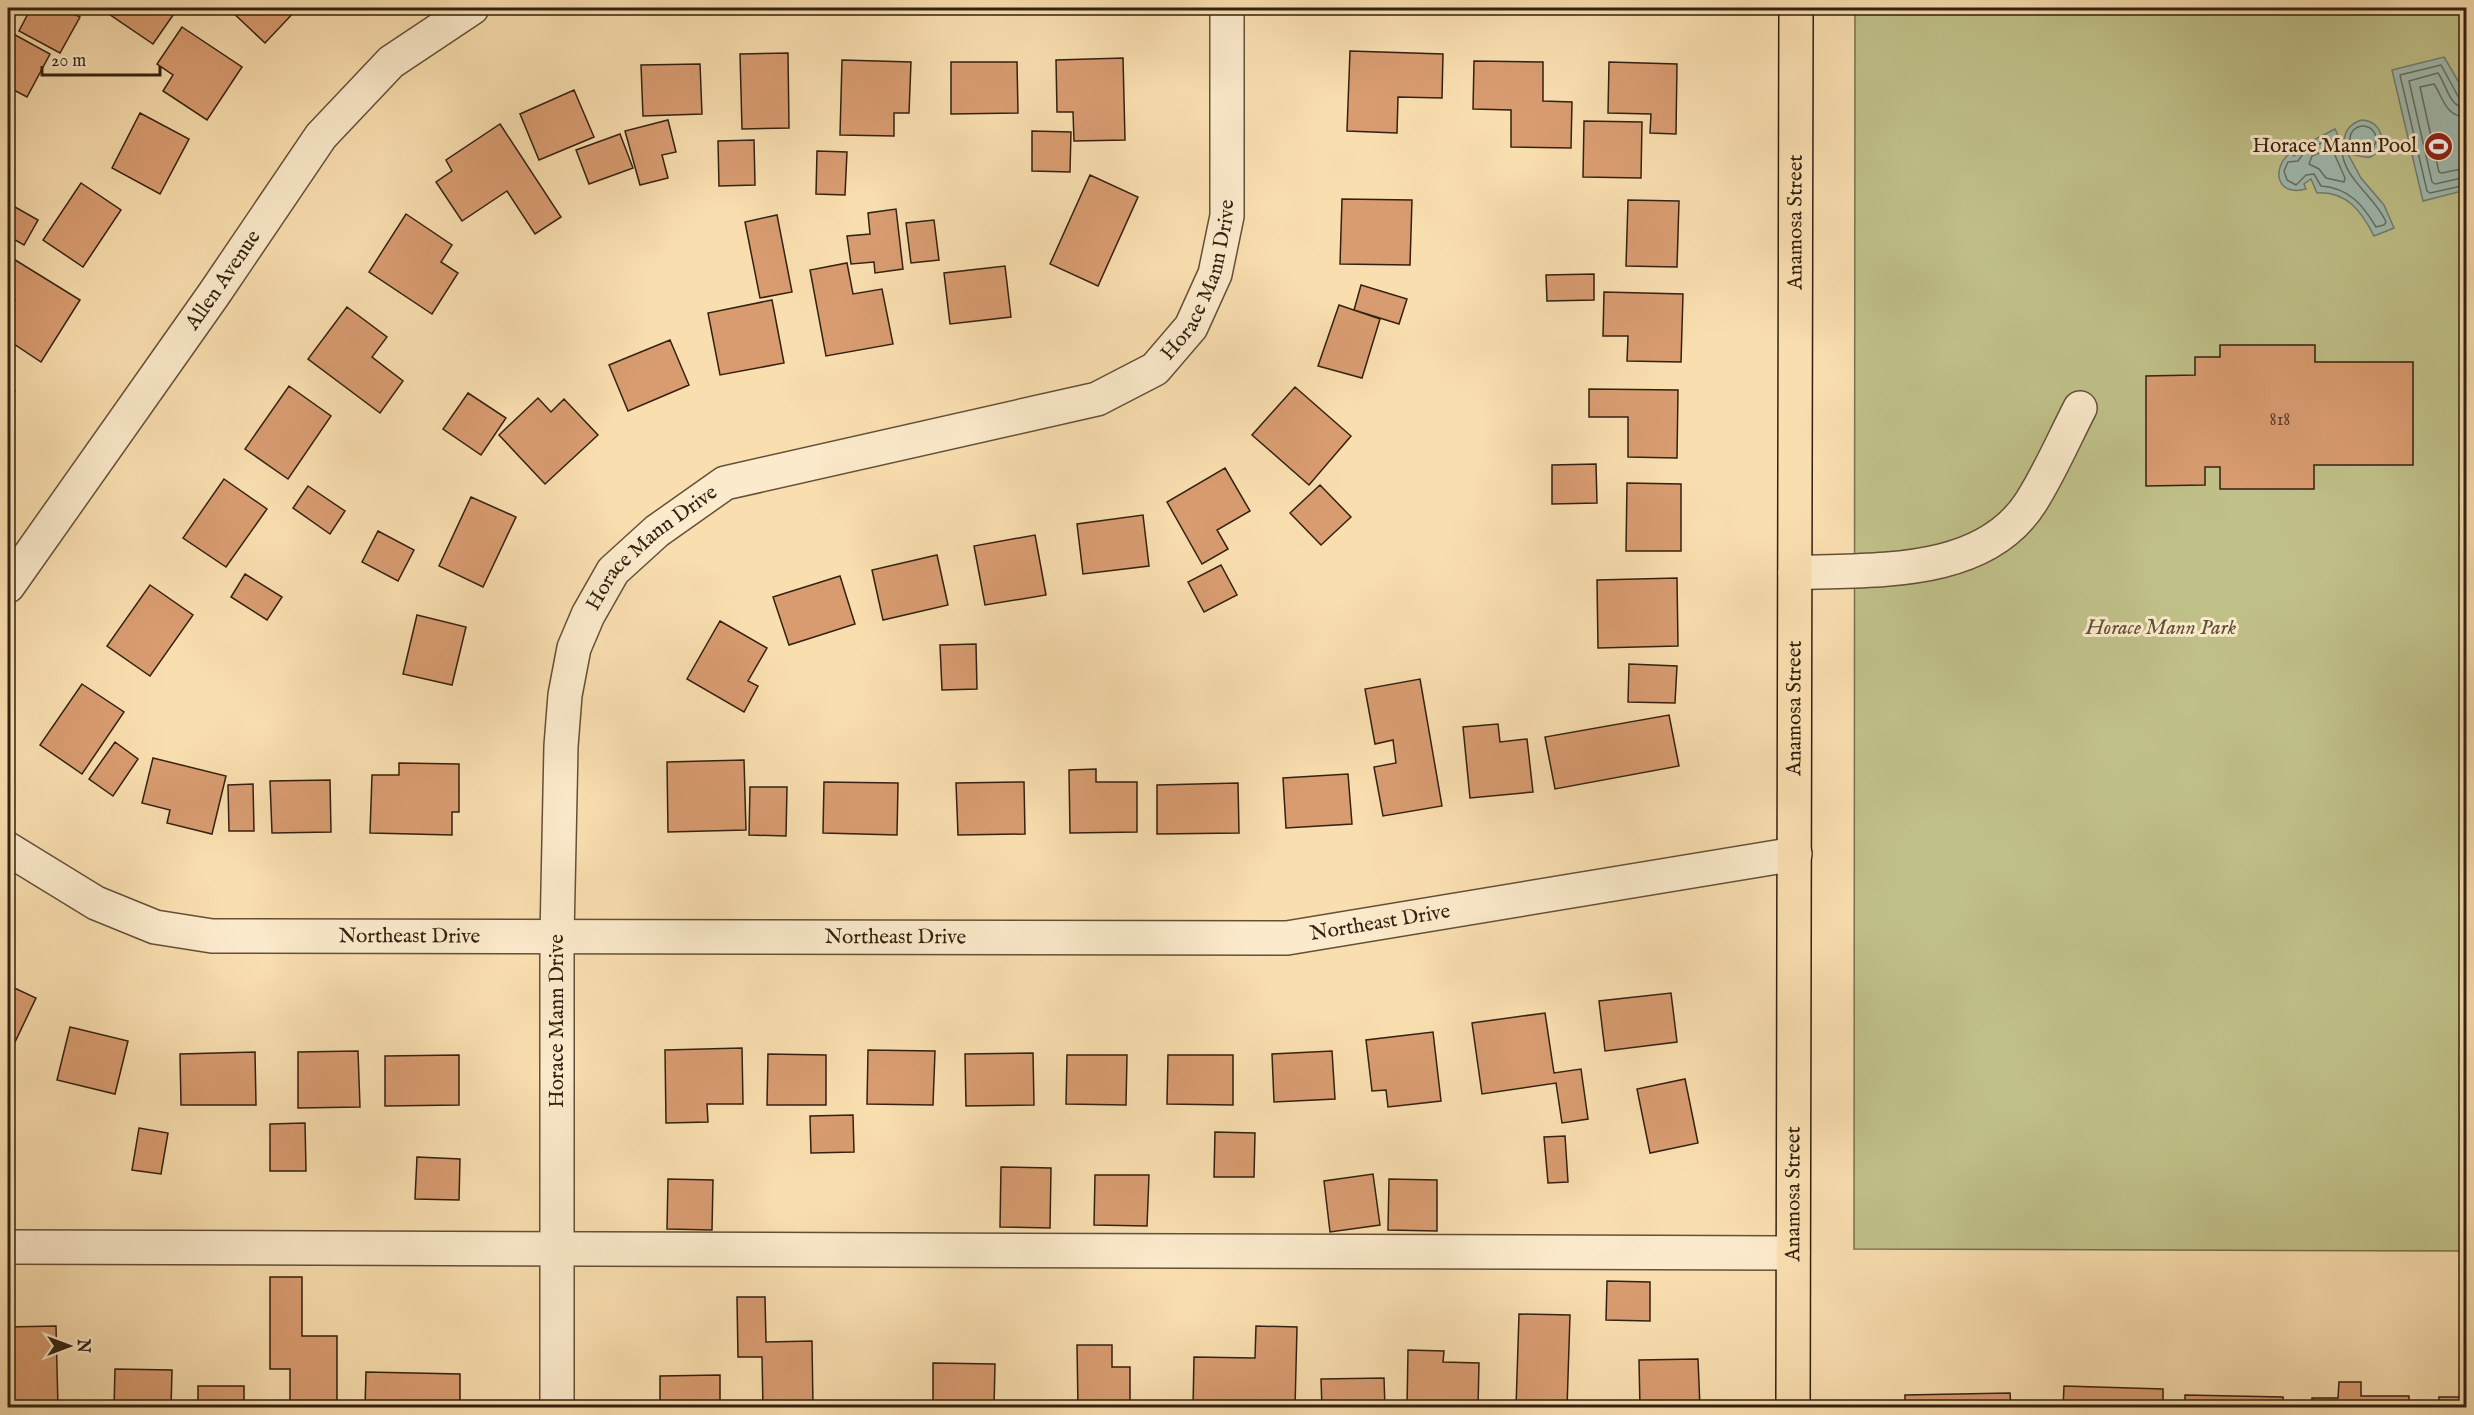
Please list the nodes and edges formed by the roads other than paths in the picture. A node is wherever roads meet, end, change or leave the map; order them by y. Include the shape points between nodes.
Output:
1 (472, 8) edge
2 (1227, 8) edge
3 (1796, 8) edge
4 (2080, 408) dead end
5 (1795, 573) junction
6 (8, 586) edge
7 (8, 849) edge
8 (1795, 854) junction
9 (557, 937) junction
10 (8, 1247) edge
11 (557, 1248) junction
12 (1793, 1253) junction
13 (557, 1407) edge
14 (1793, 1407) edge

1 - 6 street, Allen Avenue via 391,62 321,136
2 - 9 street, Horace Mann Drive via 1227,216 1215,274 1191,327 1155,369 1097,399 725,483 657,531 613,571 574,648 565,695
3 - 5 main road, Anamosa Street
4 - 5 street via 2030,504 2000,536 1934,564
5 - 8 main road, Anamosa Street
7 - 9 street, Northeast Drive via 96,903 155,927 212,936
8 - 9 street, Northeast Drive via 1287,938
8 - 12 main road, Anamosa Street
9 - 11 street, Horace Mann Drive
10 - 11 street
11 - 12 street
11 - 13 street, Horace Mann Drive
12 - 14 main road, Anamosa Street

